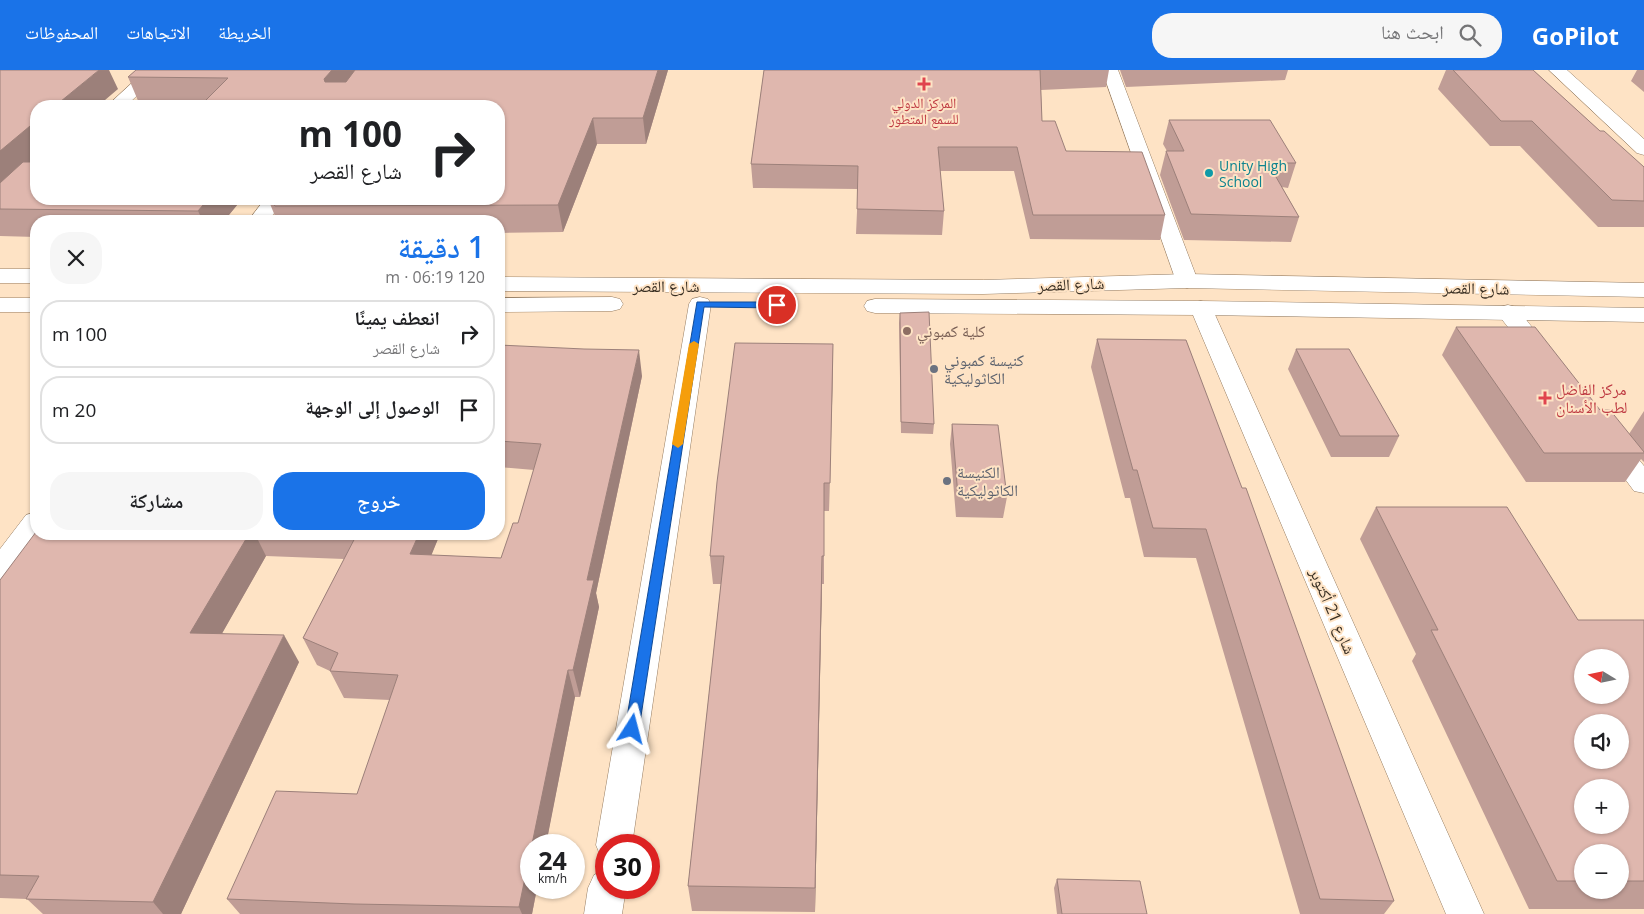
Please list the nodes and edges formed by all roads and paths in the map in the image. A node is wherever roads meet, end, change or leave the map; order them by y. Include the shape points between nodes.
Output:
1 (156, 70) edge
2 (1110, 70) edge
3 (1557, 70) edge
4 (123, 100) edge
5 (1644, 149) edge
6 (270, 205) edge
7 (263, 215) edge
8 (0, 276) edge
9 (30, 276) edge
10 (1187, 281) junction
11 (505, 284) edge
12 (1644, 290) edge
13 (505, 304) edge
14 (700, 304) junction
15 (0, 305) edge
16 (30, 305) edge
17 (1202, 308) junction
18 (1508, 312) junction
19 (1644, 314) edge
20 (1558, 375) edge
21 (1595, 422) edge
22 (1644, 484) edge
23 (30, 530) edge
24 (0, 571) edge
25 (616, 834) edge
26 (605, 899) edge
27 (603, 914) edge
28 (1465, 914) edge

1 - 4 street
2 - 10 street
3 - 5 street
6 - 7 street
8 - 9 street
10 - 11 street, شارع القصر via 983,287
10 - 12 street, شارع القصر
13 - 14 street, شارع القصر
14 - 17 street, شارع القصر
14 - 25 street
15 - 16 street
17 - 18 street, شارع القصر
17 - 28 street, شارع 21 أكتوبر
18 - 19 street, شارع القصر
18 - 20 street
21 - 22 street
23 - 24 street
26 - 27 street

